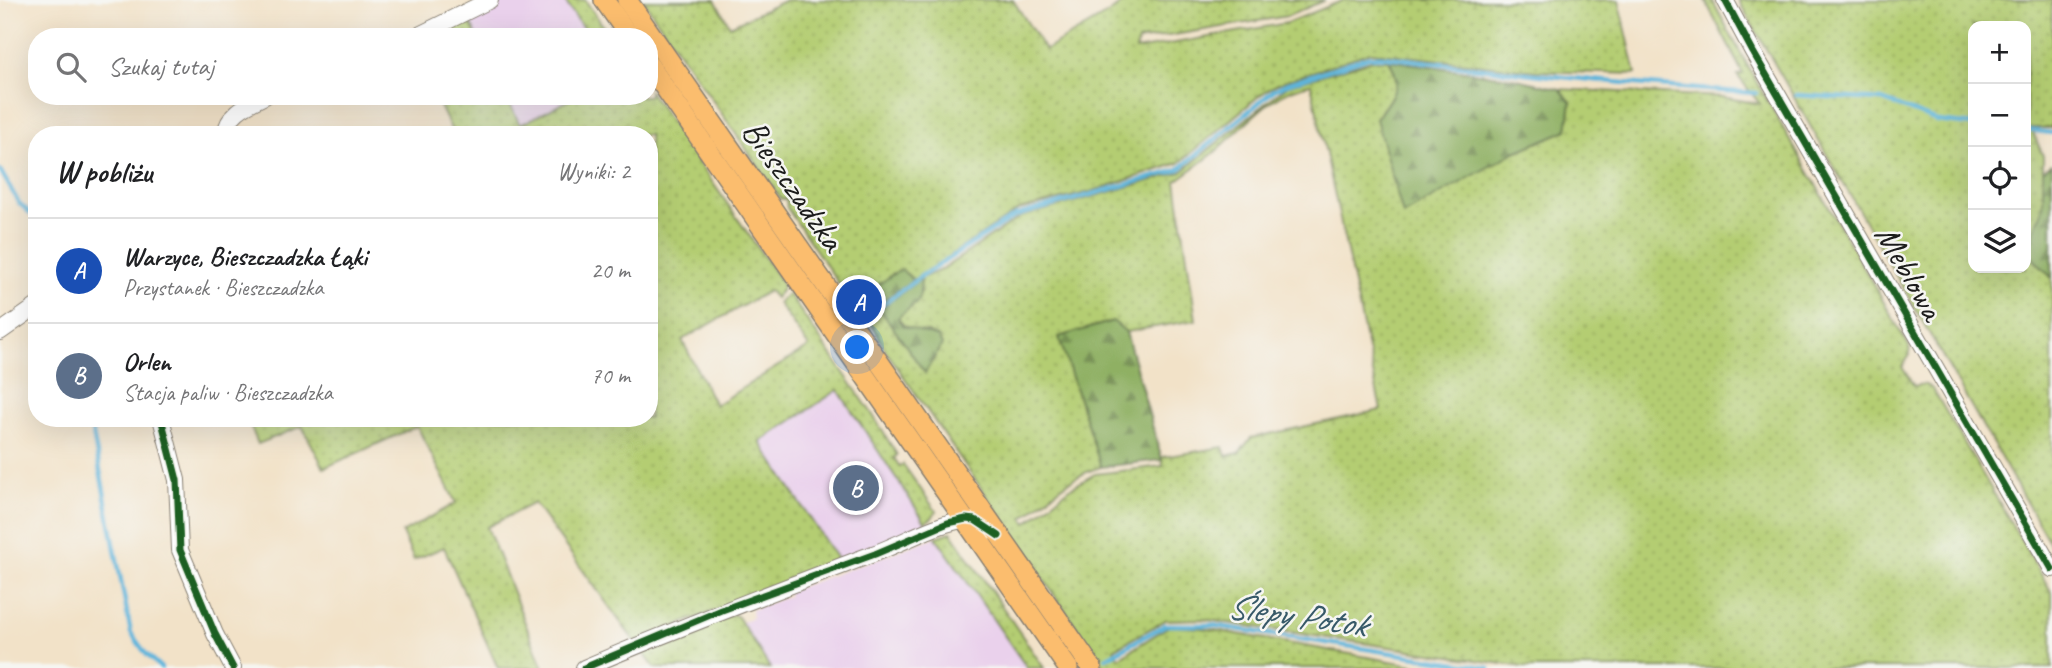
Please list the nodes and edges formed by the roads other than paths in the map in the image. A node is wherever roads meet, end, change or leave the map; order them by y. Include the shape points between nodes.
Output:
1 (490, 0) edge
2 (604, 0) edge
3 (627, 0) edge
4 (1725, 0) edge
5 (433, 28) edge
6 (624, 28) edge
7 (646, 28) edge
8 (658, 45) edge
9 (658, 78) edge
10 (250, 105) edge
11 (227, 126) edge
12 (28, 312) edge
13 (0, 332) edge
14 (163, 427) edge
15 (957, 474) junction
16 (958, 518) junction
17 (999, 536) junction
18 (2052, 569) edge
19 (233, 668) edge
20 (584, 668) edge
21 (1068, 668) edge
22 (1092, 668) edge

1 - 5 street
2 - 6 main road
3 - 7 main road, Bieszczadzka
4 - 18 street, Meblowa
8 - 15 main road, Bieszczadzka
9 - 16 main road, Bieszczadzka
10 - 11 street via 234,114
12 - 13 street
14 - 19 street via 177,480 180,550
15 - 16 street, Bieszczadzka via 965,501
15 - 17 main road, Bieszczadzka
16 - 17 street, Bieszczadzka via 975,520
16 - 20 street
16 - 21 main road, Bieszczadzka
17 - 22 main road, Bieszczadzka

